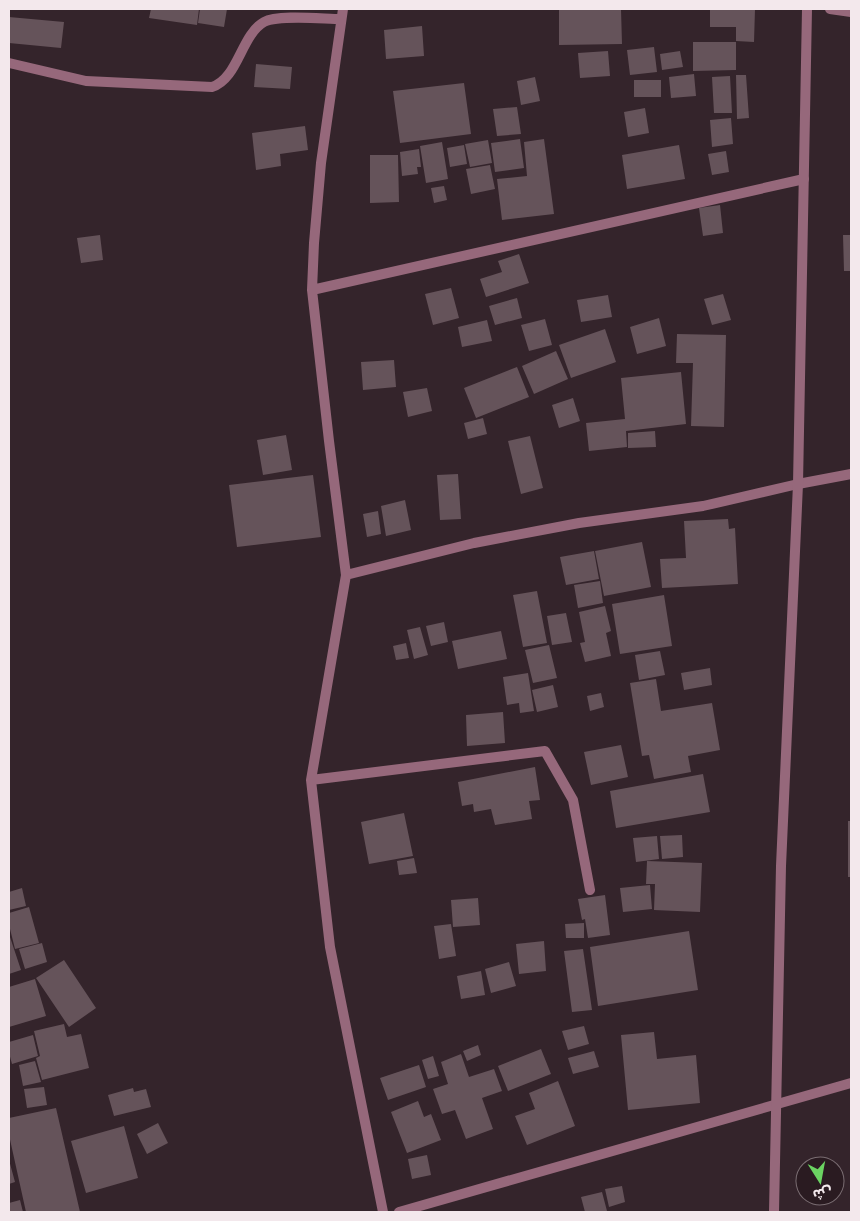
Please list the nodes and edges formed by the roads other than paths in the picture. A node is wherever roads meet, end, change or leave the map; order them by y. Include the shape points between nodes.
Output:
1 (807, 9) edge
2 (830, 9) edge
3 (851, 12) edge
4 (342, 14) edge
5 (9, 63) edge
6 (804, 179) junction
7 (312, 290) junction
8 (851, 474) edge
9 (798, 484) junction
10 (346, 575) junction
11 (311, 780) junction
12 (590, 890) dead end
13 (851, 1083) edge
14 (776, 1105) junction
15 (384, 1212) edge
16 (398, 1212) edge
17 (774, 1212) edge

1 - 6 street
2 - 3 street
4 - 5 street via 279,18 265,22 255,31 226,78 212,87 86,81
4 - 7 street via 321,163
6 - 7 street
6 - 9 street
7 - 10 street
8 - 9 street
9 - 10 street via 703,506 579,523 474,543
9 - 14 street via 781,866
10 - 11 street
11 - 12 street via 545,751 573,800
11 - 15 street via 330,946
13 - 14 street
14 - 16 street
14 - 17 street

